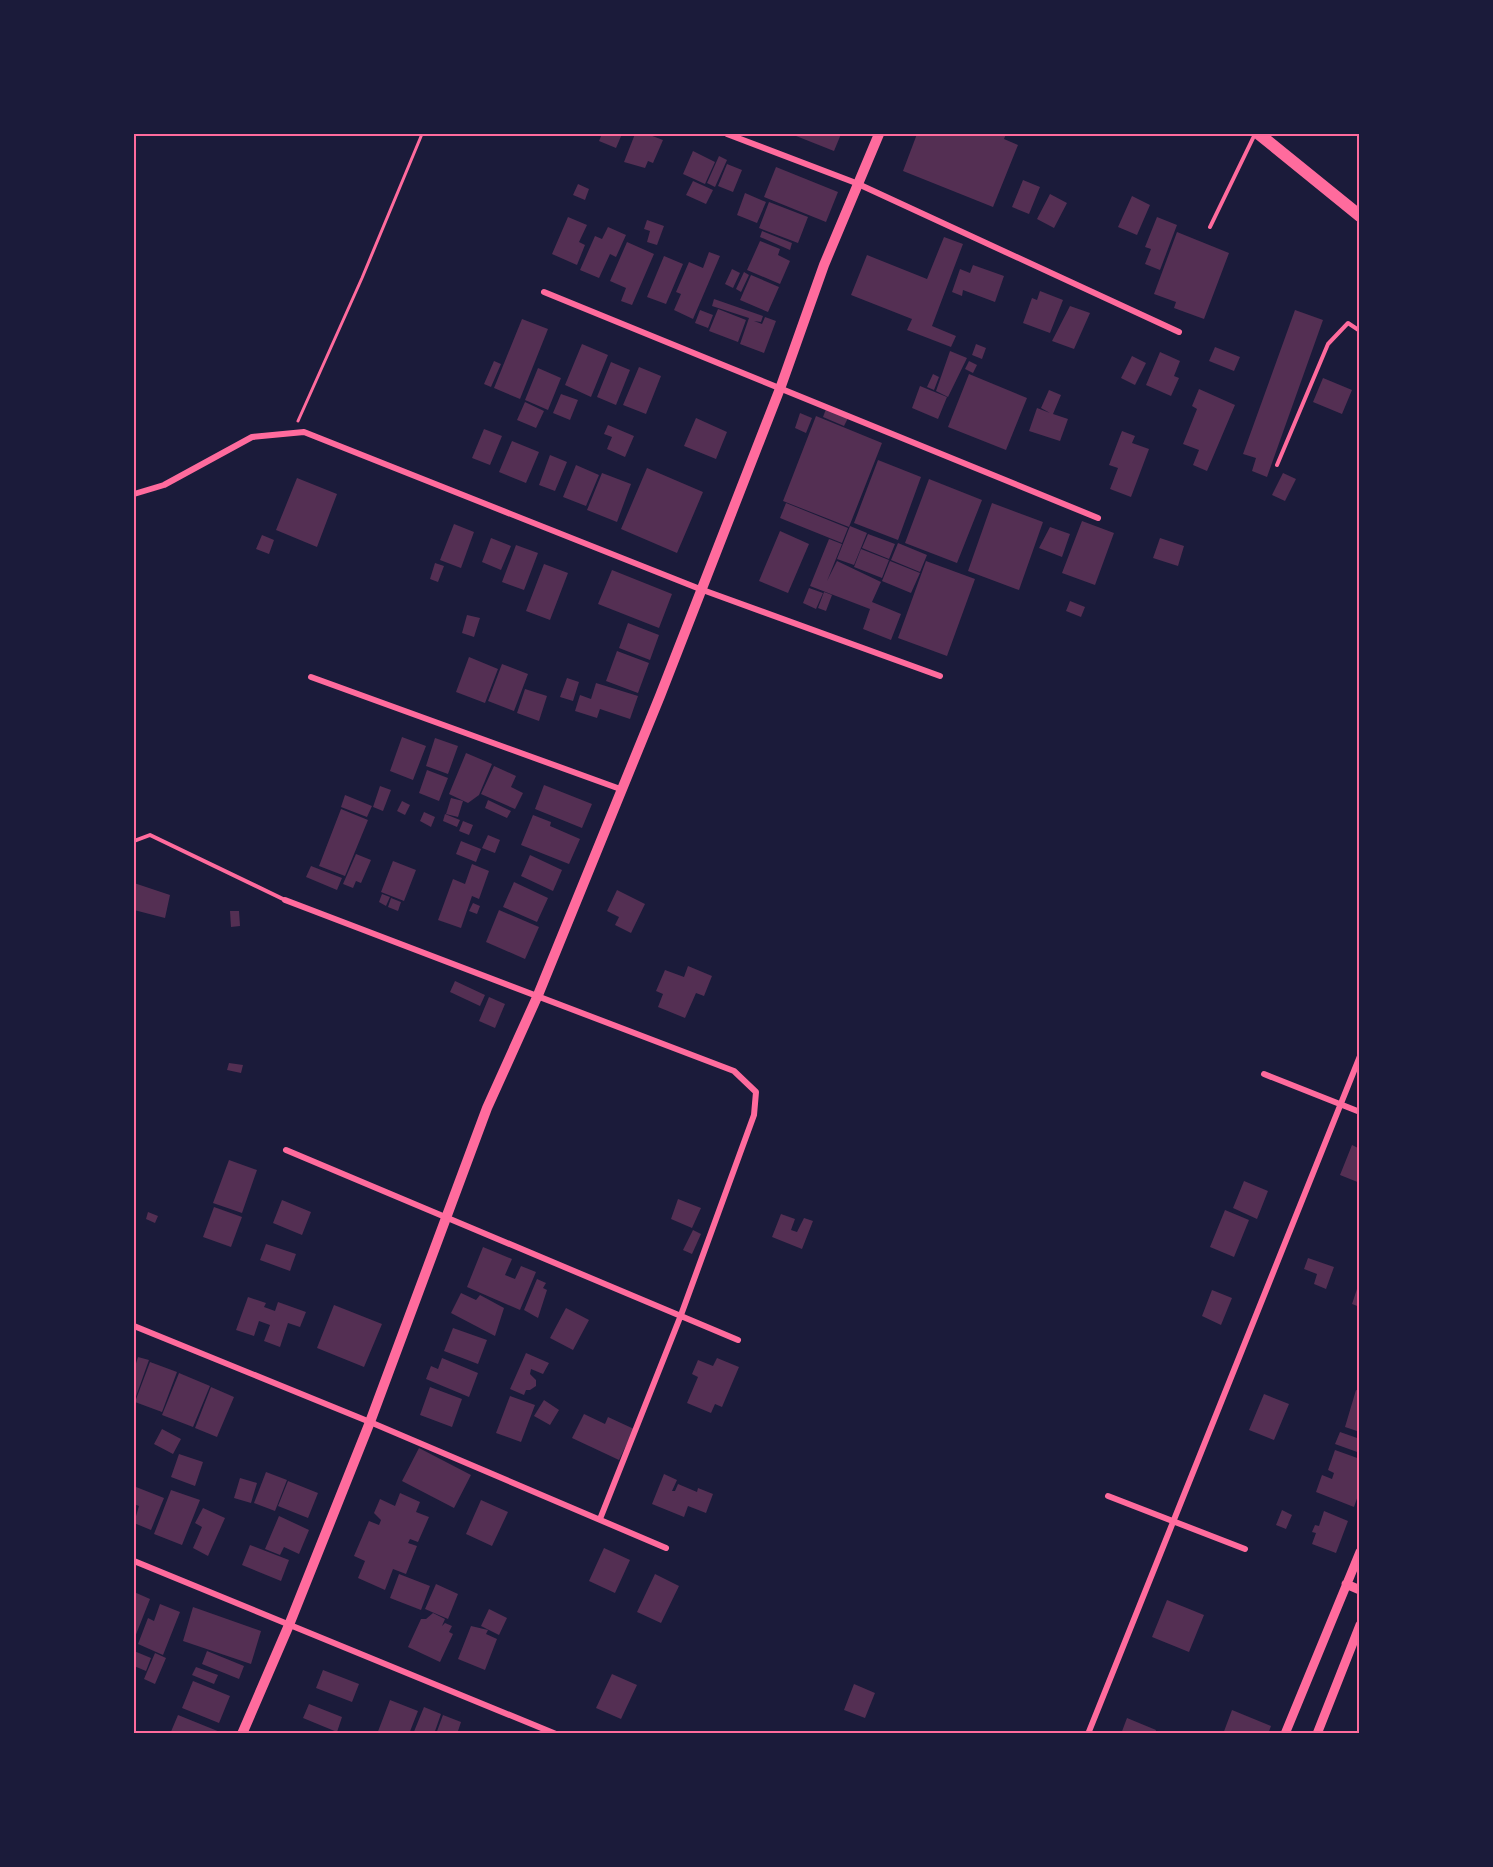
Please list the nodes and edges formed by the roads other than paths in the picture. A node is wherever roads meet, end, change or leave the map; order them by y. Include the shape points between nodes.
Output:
1 (727, 134) edge
2 (879, 134) edge
3 (1257, 134) edge
4 (856, 183) junction
5 (1359, 216) edge
6 (1210, 226) dead end
7 (544, 292) dead end
8 (1359, 331) edge
9 (1179, 332) dead end
10 (781, 386) junction
11 (1277, 465) dead end
12 (134, 494) edge
13 (1098, 518) dead end
14 (700, 589) junction
15 (940, 676) dead end
16 (311, 677) dead end
17 (622, 790) junction
18 (134, 841) edge
19 (285, 900) joint
20 (538, 995) junction
21 (1359, 1056) edge
22 (1263, 1074) dead end
23 (1340, 1103) junction
24 (1359, 1112) edge
25 (286, 1150) dead end
26 (447, 1218) junction
27 (681, 1315) junction
28 (134, 1326) edge
29 (738, 1340) dead end
30 (370, 1422) junction
31 (1108, 1496) dead end
32 (600, 1519) junction
33 (1174, 1521) junction
34 (666, 1548) dead end
35 (1245, 1549) dead end
36 (1359, 1552) edge
37 (134, 1561) edge
38 (1346, 1584) junction
39 (1359, 1590) edge
40 (290, 1625) junction
41 (1359, 1625) edge
42 (242, 1734) edge
43 (556, 1734) edge
44 (1088, 1734) edge
45 (1286, 1734) edge
46 (1317, 1734) edge

1 - 4 street
2 - 4 main road
3 - 5 main road
3 - 6 lane
4 - 9 street
4 - 10 main road
7 - 10 street
8 - 11 lane via 1348,323 1328,344
10 - 13 street
10 - 14 main road
12 - 14 street via 164,485 252,437 304,432
14 - 15 street
14 - 17 main road
16 - 17 street
17 - 20 main road
18 - 19 lane via 150,835
19 - 20 street
20 - 26 main road via 487,1108
20 - 27 street via 734,1071 756,1092 754,1115
21 - 23 street
22 - 23 street
23 - 24 street
23 - 33 street
25 - 26 street
26 - 27 street
26 - 30 main road
27 - 29 street
27 - 32 street
28 - 30 street
30 - 32 street
30 - 40 main road
31 - 33 street
32 - 34 street
33 - 35 street
33 - 44 street
36 - 38 street
37 - 40 street
38 - 39 street
38 - 45 street
40 - 42 main road
40 - 43 street
41 - 46 street

